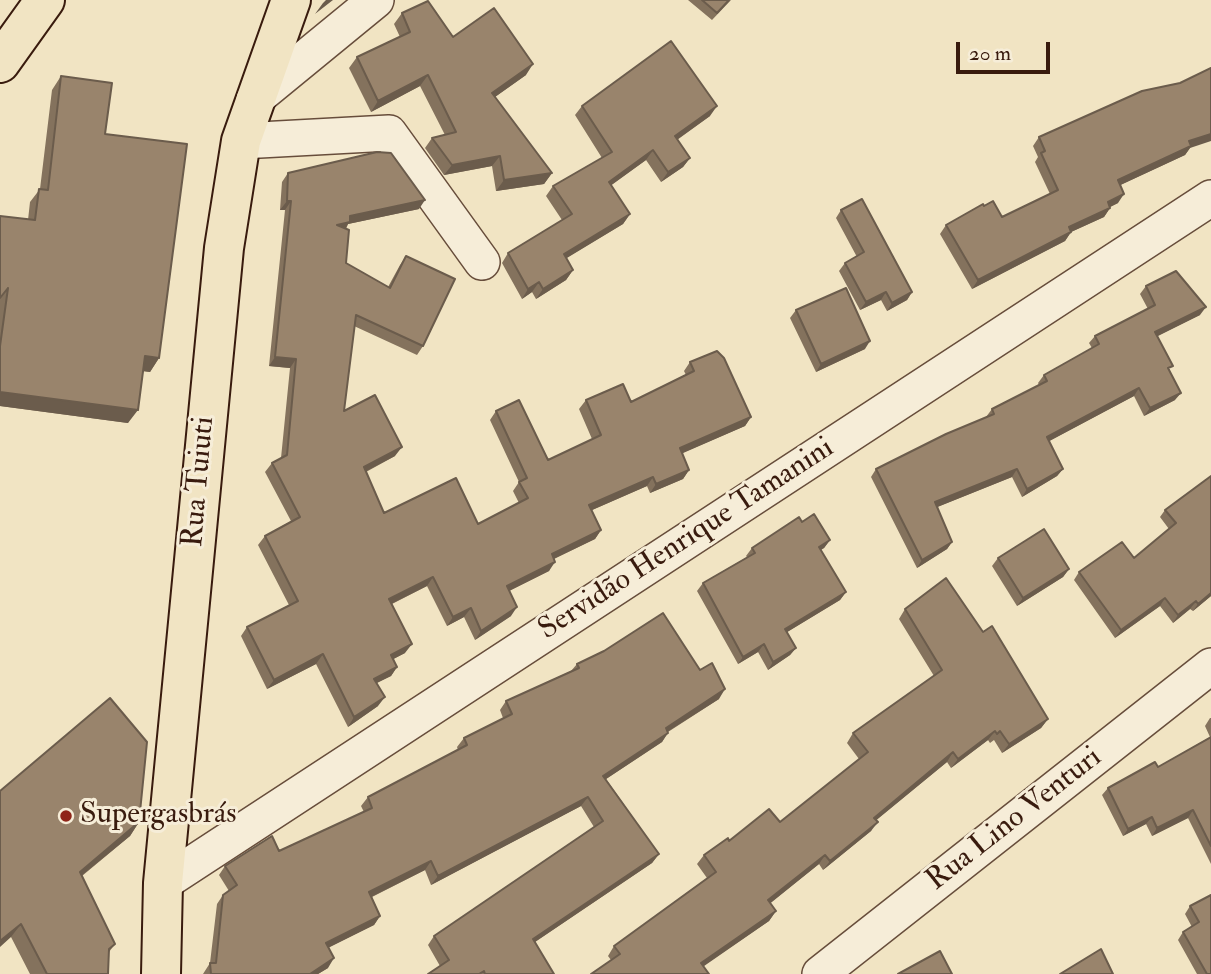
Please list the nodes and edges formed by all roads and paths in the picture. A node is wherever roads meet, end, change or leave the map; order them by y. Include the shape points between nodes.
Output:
1 (45, 0) edge
2 (291, 0) edge
3 (376, 0) edge
4 (0, 63) edge
5 (254, 100) junction
6 (240, 141) junction
7 (1211, 198) edge
8 (482, 262) dead end
9 (1211, 666) edge
10 (163, 883) junction
11 (161, 974) edge
12 (820, 974) edge

1 - 4 main road
2 - 5 main road, Rua Tuiuti
3 - 5 street
5 - 6 main road, Rua Tuiuti
6 - 8 street via 389,133
6 - 10 main road, Rua Tuiuti via 217,303
7 - 10 street, Servidão Henrique Tamanini
9 - 12 street, Rua Lino Venturi
10 - 11 main road, Rua Tuiuti

